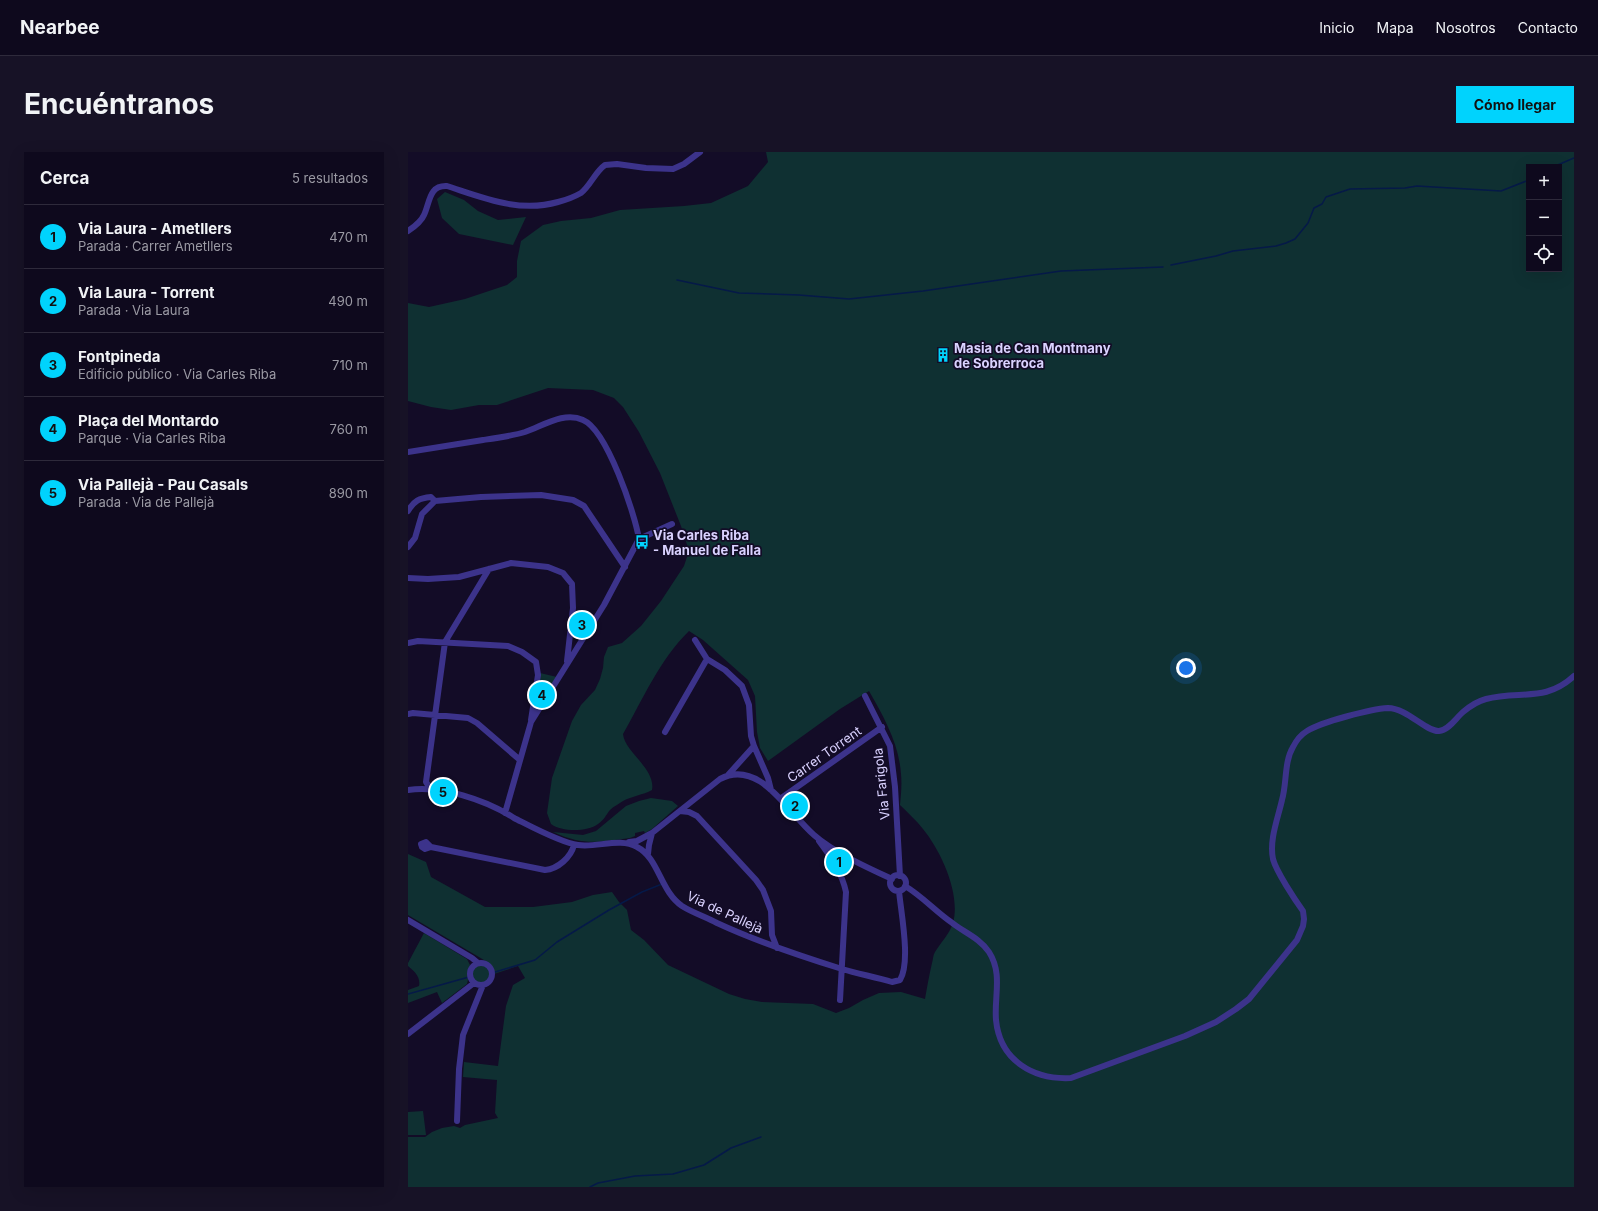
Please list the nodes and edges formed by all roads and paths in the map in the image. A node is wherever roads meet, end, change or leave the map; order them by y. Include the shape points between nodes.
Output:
1 (700, 152) edge
2 (408, 231) edge
3 (408, 452) edge
4 (435, 501) junction
5 (408, 511) edge
6 (672, 524) dead end
7 (639, 539) junction
8 (408, 547) edge
9 (625, 567) junction
10 (488, 569) junction
11 (408, 578) edge
12 (695, 640) dead end
13 (445, 642) junction
14 (408, 643) edge
15 (707, 659) junction
16 (567, 664) junction
17 (1574, 676) edge
18 (865, 696) dead end
19 (408, 714) edge
20 (434, 715) junction
21 (531, 722) junction
22 (882, 728) junction
23 (665, 732) dead end
24 (754, 746) junction
25 (520, 760) junction
26 (728, 775) junction
27 (430, 788) junction
28 (408, 790) edge
29 (771, 790) junction
30 (696, 798) junction
31 (780, 799) junction
32 (680, 812) junction
33 (505, 813) junction
34 (697, 816) junction
35 (652, 833) junction
36 (814, 835) junction
37 (627, 842) junction
38 (574, 845) junction
39 (431, 847) dead end
40 (648, 854) junction
41 (900, 876) junction
42 (892, 879) junction
43 (905, 886) junction
44 (899, 891) junction
45 (408, 920) edge
46 (772, 935) junction
47 (759, 940) junction
48 (776, 948) junction
49 (478, 963) junction
50 (843, 969) junction
51 (474, 983) junction
52 (483, 985) junction
53 (840, 1000) dead end
54 (408, 1034) edge
55 (457, 1121) dead end

1 - 2 street via 673,169 605,165 580,193 541,205 514,206 442,186 432,192 424,216
3 - 7 street via 507,436 556,420 582,419 589,424 609,453 627,495
4 - 5 street via 431,497 422,498 413,502
4 - 8 street via 422,514 415,538
4 - 9 street via 541,495 573,500 584,506
6 - 7 street
7 - 9 street
9 - 16 street
10 - 11 street via 459,577
10 - 13 street
10 - 16 street via 511,563 548,567 563,573 572,584 573,608
12 - 15 street
13 - 14 street
13 - 20 street
13 - 21 street via 508,646 536,662 538,675
15 - 23 street
15 - 24 street via 742,686 749,705
16 - 21 street
17 - 43 street via 1552,691 1478,702 1447,727 1438,731 1389,708 1320,725 1305,732 1293,746 1289,756 1272,845 1277,869 1302,911 1303,926 1297,940 1249,999 1216,1022 1071,1078 1043,1077 1026,1070 1016,1062 998,1032 998,982 989,952 982,943 958,928
18 - 22 street, Via Farigola
19 - 20 street
20 - 25 street via 468,718
20 - 27 street via 426,782
21 - 25 street
22 - 31 street, Carrer Torrent
22 - 41 street, Via Farigola via 890,746 895,787
24 - 26 street
24 - 29 street
25 - 33 street
26 - 29 street via 746,774 761,781
26 - 30 street
27 - 28 street
27 - 33 street via 457,794
29 - 31 street
30 - 32 street
30 - 34 street
31 - 36 street
32 - 34 street via 689,812
32 - 35 street
33 - 38 street
34 - 46 street via 763,890 771,911
35 - 37 street via 637,841
35 - 40 street
36 - 42 street
36 - 50 street via 830,856 844,882 846,892
37 - 38 street
37 - 40 street
38 - 39 street via 570,855 555,868 545,870
40 - 47 street, Via de Pallejà via 668,892 680,905
41 - 42 street
41 - 43 street via 905,880
42 - 44 street via 892,888
43 - 44 street
44 - 50 street, Via de Pallejà via 905,948 904,970 900,980 892,982
45 - 49 street
46 - 47 street
46 - 48 street
47 - 48 street, Via de Pallejà
48 - 50 street, Via de Pallejà
49 - 51 street via 471,968 470,977
49 - 52 street via 487,964 492,971 491,979
50 - 53 street
51 - 52 street
51 - 54 street
52 - 55 street via 462,1035

